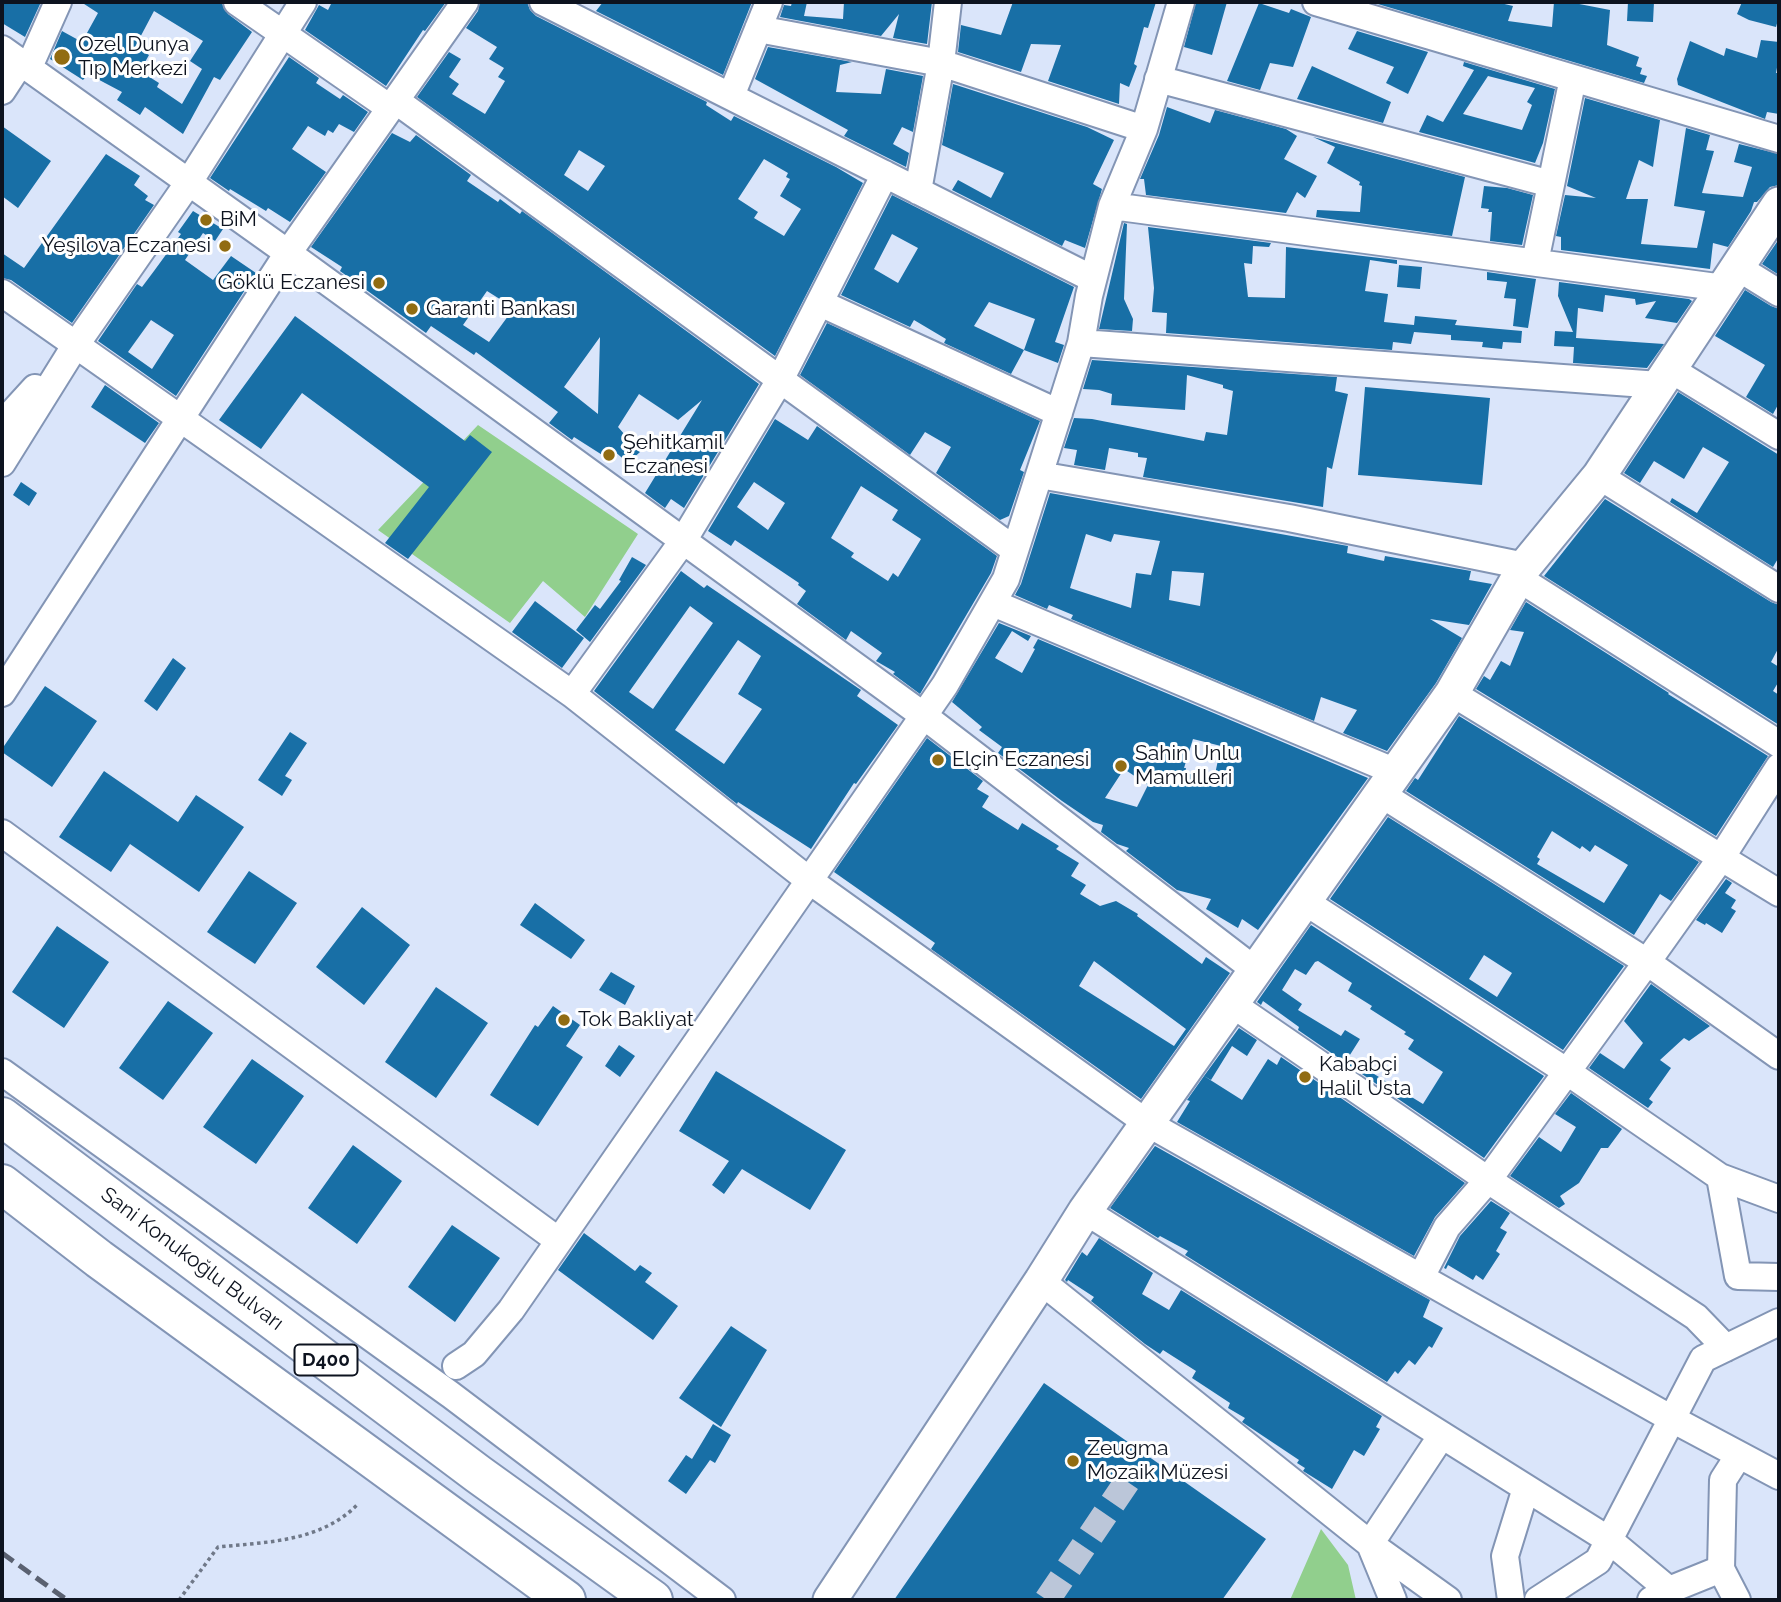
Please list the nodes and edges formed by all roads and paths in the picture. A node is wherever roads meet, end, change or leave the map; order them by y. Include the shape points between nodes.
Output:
1 (58, 2) edge
2 (237, 2) edge
3 (303, 2) edge
4 (465, 2) edge
5 (543, 2) edge
6 (769, 2) edge
7 (948, 2) edge
8 (1181, 2) edge
9 (1316, 2) edge
10 (758, 29) junction
11 (284, 32) junction
12 (17, 59) edge
13 (941, 64) junction
14 (1573, 78) junction
15 (1158, 79) junction
16 (2, 91) edge
17 (731, 96) junction
18 (393, 104) junction
19 (1144, 130) junction
20 (1779, 139) edge
21 (885, 174) junction
22 (189, 182) junction
23 (1551, 184) junction
24 (918, 191) junction
25 (1779, 204) edge
26 (1112, 206) junction
27 (288, 253) junction
28 (1535, 262) junction
29 (1730, 278) junction
30 (1093, 279) junction
31 (2, 293) edge
32 (1779, 293) edge
33 (820, 303) junction
34 (1081, 343) junction
35 (75, 346) junction
36 (1664, 377) junction
37 (780, 380) junction
38 (1059, 413) junction
39 (180, 419) junction
40 (2, 424) edge
41 (1779, 436) edge
42 (2, 463) edge
43 (1039, 475) junction
44 (1599, 476) junction
45 (683, 541) junction
46 (1015, 550) junction
47 (1522, 572) junction
48 (1779, 589) edge
49 (993, 603) junction
50 (2, 693) edge
51 (1452, 693) junction
52 (572, 694) junction
53 (924, 716) junction
54 (1779, 744) edge
55 (1779, 767) edge
56 (1389, 783) junction
57 (2, 833) edge
58 (1721, 858) junction
59 (810, 881) junction
60 (1779, 893) edge
61 (1304, 901) junction
62 (1647, 962) junction
63 (1255, 970) junction
64 (1232, 1004) junction
65 (1779, 1056) edge
66 (1566, 1071) junction
67 (2, 1072) edge
68 (2, 1117) edge
69 (1147, 1122) junction
70 (1720, 1177) junction
71 (1488, 1180) junction
72 (2, 1184) edge
73 (1779, 1199) edge
74 (1085, 1211) junction
75 (559, 1241) junction
76 (1779, 1276) edge
77 (1422, 1277) junction
78 (1041, 1281) junction
79 (1779, 1322) edge
80 (1726, 1348) junction
81 (456, 1366) dead end
82 (1672, 1419) junction
83 (1442, 1435) junction
84 (1739, 1455) junction
85 (1779, 1476) edge
86 (1526, 1488) junction
87 (358, 1504) dead end
88 (1609, 1540) junction
89 (1370, 1544) junction
90 (1721, 1569) junction
91 (1660, 1595) edge
92 (180, 1600) edge
93 (566, 1600) edge
94 (653, 1600) edge
95 (722, 1600) edge
96 (830, 1600) edge
97 (1393, 1600) edge
98 (1448, 1600) edge
99 (1511, 1600) edge
100 (1538, 1600) edge
101 (1737, 1600) edge

1 - 12 street
2 - 11 street
3 - 11 street
4 - 18 street
5 - 17 street
6 - 10 street
7 - 13 street
8 - 15 street
9 - 14 street
10 - 13 street
10 - 17 street
11 - 18 street
11 - 22 street
12 - 16 street
12 - 22 street
13 - 19 street
13 - 24 street
14 - 20 street
14 - 23 street
15 - 19 street
15 - 23 street
17 - 21 street
18 - 27 street
18 - 37 street
19 - 26 street
21 - 24 street
21 - 33 street
22 - 27 street
22 - 35 street
23 - 28 street
24 - 30 street
25 - 29 main road
26 - 28 street
26 - 30 street
27 - 39 street
27 - 45 street
28 - 29 street
29 - 32 street
29 - 36 main road
30 - 34 street
31 - 35 street
33 - 37 street
33 - 38 street
34 - 36 street
34 - 38 street
35 - 39 street
35 - 40 street
35 - 42 street
36 - 41 street
36 - 44 main road
37 - 45 street
37 - 46 street
38 - 43 street
39 - 50 street
39 - 52 street
43 - 46 street
43 - 47 street via 1289,518
44 - 47 main road
44 - 48 street
45 - 52 street
45 - 53 street
46 - 49 street
47 - 51 main road
47 - 54 street
49 - 53 street
49 - 56 street
51 - 56 main road
51 - 58 street
52 - 59 street
53 - 59 street
53 - 63 street
55 - 58 street
56 - 61 main road
56 - 62 street
57 - 75 street
58 - 60 street
58 - 62 street
59 - 69 street
59 - 75 street
61 - 63 main road
61 - 66 street
62 - 65 street
62 - 66 street
63 - 64 main road
64 - 69 main road
64 - 71 street
66 - 70 street
66 - 71 street
67 - 95 street via 451,1395
68 - 94 highway, Sani Konukoğlu Bulvarı / D400
69 - 74 main road
69 - 77 street
70 - 73 street
70 - 76 street via 1738,1276
71 - 77 street via 1447,1227
71 - 80 street via 1696,1317
72 - 93 highway, D400
74 - 78 main road
74 - 83 street
75 - 81 street via 474,1354
77 - 82 street
78 - 89 street
78 - 96 main road
79 - 80 street
80 - 82 street via 1703,1359
82 - 84 street
82 - 88 street
83 - 86 street
83 - 89 street
84 - 85 street
84 - 90 street via 1723,1480
86 - 88 street
86 - 99 street via 1505,1556
87 - 92 path via 318,1531 218,1547
88 - 91 street
88 - 100 street via 1598,1561
89 - 97 street
89 - 98 street
90 - 91 street
90 - 101 street

